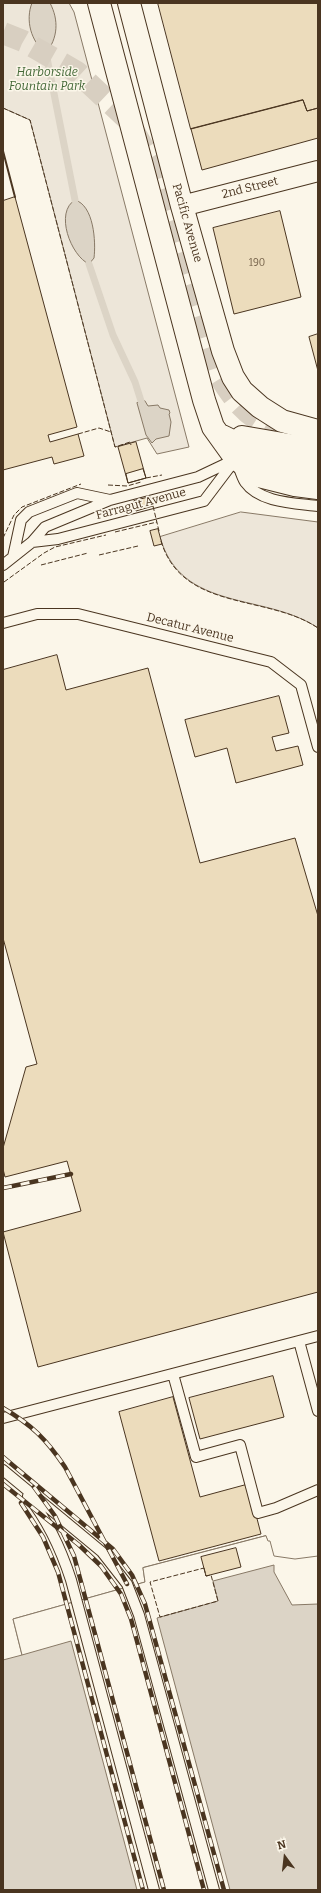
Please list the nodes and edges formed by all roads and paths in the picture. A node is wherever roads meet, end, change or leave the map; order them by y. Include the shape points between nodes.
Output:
1 (99, 3) edge
2 (129, 3) edge
3 (318, 170) edge
4 (182, 206) junction
5 (282, 421) junction
6 (318, 431) edge
7 (251, 450) junction
8 (318, 450) edge
9 (318, 467) edge
10 (318, 488) edge
11 (110, 500) junction
12 (318, 506) edge
13 (32, 542) junction
14 (13, 557) junction
15 (3, 565) edge
16 (3, 623) edge
17 (311, 715) junction
18 (318, 722) edge
19 (318, 747) edge
20 (318, 1336) edge
21 (299, 1341) junction
22 (173, 1374) junction
23 (318, 1411) edge
24 (3, 1418) edge
25 (4, 1471) edge
26 (318, 1490) edge
27 (154, 1890) edge
28 (214, 1890) edge

1 - 7 main road via 204,400 217,434
2 - 4 main road, Pacific Avenue
3 - 4 street, 2nd Street
4 - 5 main road, Pacific Avenue via 223,351 233,377 242,391
5 - 6 main road, Pacific Avenue
5 - 7 lane, Farragut Avenue
7 - 8 main road
7 - 9 main road via 280,461
7 - 10 main road via 259,476
7 - 11 lane, Farragut Avenue via 198,477
7 - 12 lane via 244,480 250,489 283,501
7 - 13 lane, Farragut Avenue via 204,501 66,537
11 - 13 lane, Farragut Avenue via 45,527
11 - 14 lane via 77,493 29,512 21,520
13 - 14 lane, Farragut Avenue
14 - 15 lane, Farragut Avenue
16 - 17 lane, Decatur Avenue via 37,614 78,614 271,662 301,685
17 - 18 lane
17 - 19 lane, Decatur Avenue
20 - 21 lane
21 - 22 lane
21 - 23 lane
22 - 24 lane
22 - 26 lane via 196,1457 240,1445 258,1514
25 - 27 lane via 24,1491 43,1516 62,1554
25 - 28 lane via 102,1552 127,1584 139,1615

